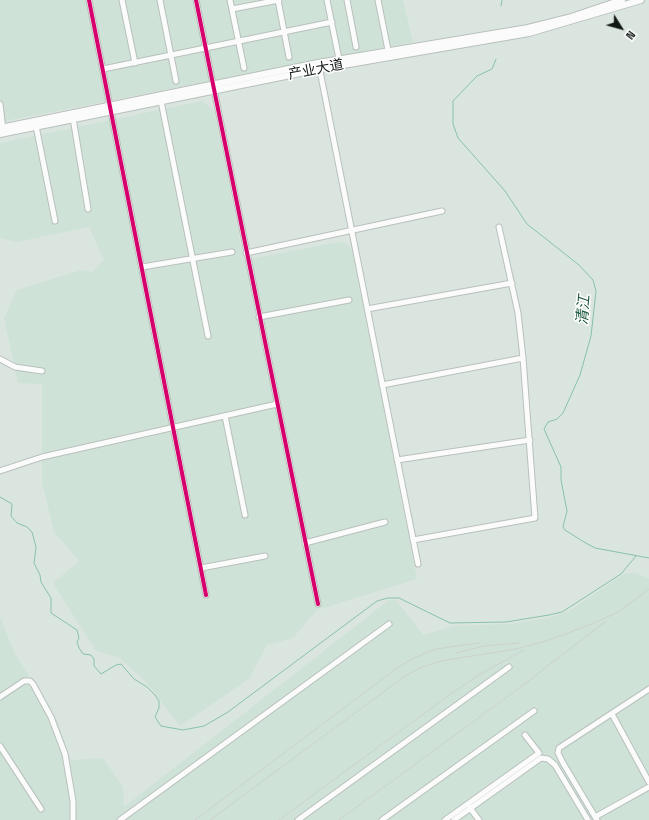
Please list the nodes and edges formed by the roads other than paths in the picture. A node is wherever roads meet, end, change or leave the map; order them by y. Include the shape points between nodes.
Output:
1 (90, 0) edge
2 (122, 0) edge
3 (160, 0) edge
4 (196, 0) edge
5 (230, 0) edge
6 (278, 0) edge
7 (327, 0) edge
8 (347, 0) edge
9 (378, 0) edge
10 (622, 0) edge
11 (641, 0) edge
12 (232, 9) junction
13 (332, 22) junction
14 (284, 32) junction
15 (238, 42) junction
16 (356, 47) dead end
17 (205, 48) junction
18 (388, 50) junction
19 (171, 55) junction
20 (289, 57) dead end
21 (339, 59) junction
22 (135, 63) junction
23 (319, 66) junction
24 (244, 68) dead end
25 (103, 69) junction
26 (176, 81) dead end
27 (213, 88) junction
28 (161, 101) junction
29 (0, 104) edge
30 (110, 108) junction
31 (73, 118) junction
32 (36, 126) junction
33 (1, 131) edge
34 (88, 209) dead end
35 (442, 210) dead end
36 (54, 220) dead end
37 (499, 227) dead end
38 (351, 232) junction
39 (232, 252) dead end
40 (246, 253) junction
41 (193, 258) junction
42 (142, 267) junction
43 (512, 283) junction
44 (349, 300) dead end
45 (367, 309) junction
46 (259, 317) junction
47 (208, 336) dead end
48 (524, 358) junction
49 (0, 359) edge
50 (42, 371) dead end
51 (382, 385) junction
52 (277, 404) junction
53 (225, 416) junction
54 (173, 428) junction
55 (530, 440) junction
56 (397, 460) junction
57 (0, 471) edge
58 (245, 515) dead end
59 (385, 522) dead end
60 (413, 540) junction
61 (305, 543) junction
62 (265, 556) dead end
63 (418, 564) dead end
64 (201, 568) junction
65 (206, 595) dead end
66 (318, 604) dead end
67 (389, 624) dead end
68 (509, 667) dead end
69 (649, 689) edge
70 (0, 697) edge
71 (534, 711) dead end
72 (612, 714) junction
73 (525, 735) dead end
74 (0, 746) edge
75 (649, 782) edge
76 (649, 787) edge
77 (470, 808) junction
78 (41, 809) dead end
79 (596, 819) edge
80 (73, 820) edge
81 (120, 820) edge
82 (298, 820) edge
83 (382, 820) edge
84 (445, 820) edge
85 (454, 820) edge
86 (479, 820) edge
87 (588, 820) edge

1 - 25 street
2 - 22 street
3 - 19 street
4 - 17 street
5 - 12 street
6 - 12 street
6 - 14 street
7 - 13 street
8 - 16 street
9 - 18 street
10 - 18 main road, 产业大道 via 528,28
11 - 23 main road, 产业大道 via 529,33
12 - 15 street
13 - 14 street
13 - 21 street
14 - 15 street
14 - 20 street
15 - 17 street
15 - 24 street
17 - 19 street
17 - 27 street
18 - 21 main road, 产业大道
19 - 22 street
19 - 26 street
21 - 23 main road, 产业大道
22 - 25 street
23 - 27 main road, 产业大道
23 - 38 street
25 - 30 street
27 - 28 main road, 产业大道
27 - 30 main road, 产业大道
27 - 40 street
28 - 30 main road, 产业大道
28 - 41 street
29 - 33 street
30 - 31 main road, 产业大道
30 - 33 main road, 产业大道
30 - 42 street
31 - 32 main road, 产业大道
31 - 34 street
32 - 33 main road, 产业大道
32 - 36 street
35 - 38 street
37 - 43 street
38 - 40 street
38 - 45 street
39 - 41 street
40 - 46 street
41 - 42 street
41 - 47 street
42 - 54 street
43 - 45 street
43 - 48 street
44 - 46 street
45 - 51 street
46 - 52 street
48 - 51 street
48 - 55 street
49 - 50 street via 15,367
51 - 56 street
52 - 53 street
52 - 61 street
53 - 54 street
53 - 58 street
54 - 57 street via 42,457
54 - 64 street
55 - 56 street
55 - 60 street via 535,518
56 - 60 street
59 - 61 street
60 - 63 street
61 - 66 street
62 - 64 street
64 - 65 street
67 - 81 street
68 - 82 street
69 - 72 street
70 - 80 street via 24,681 33,684 52,717 65,754 73,801
71 - 83 street
72 - 75 street
72 - 79 street via 559,748 558,752
73 - 84 street via 539,753
74 - 78 street
76 - 79 street
77 - 85 street
77 - 86 street
77 - 87 street via 541,758 548,759 555,765

